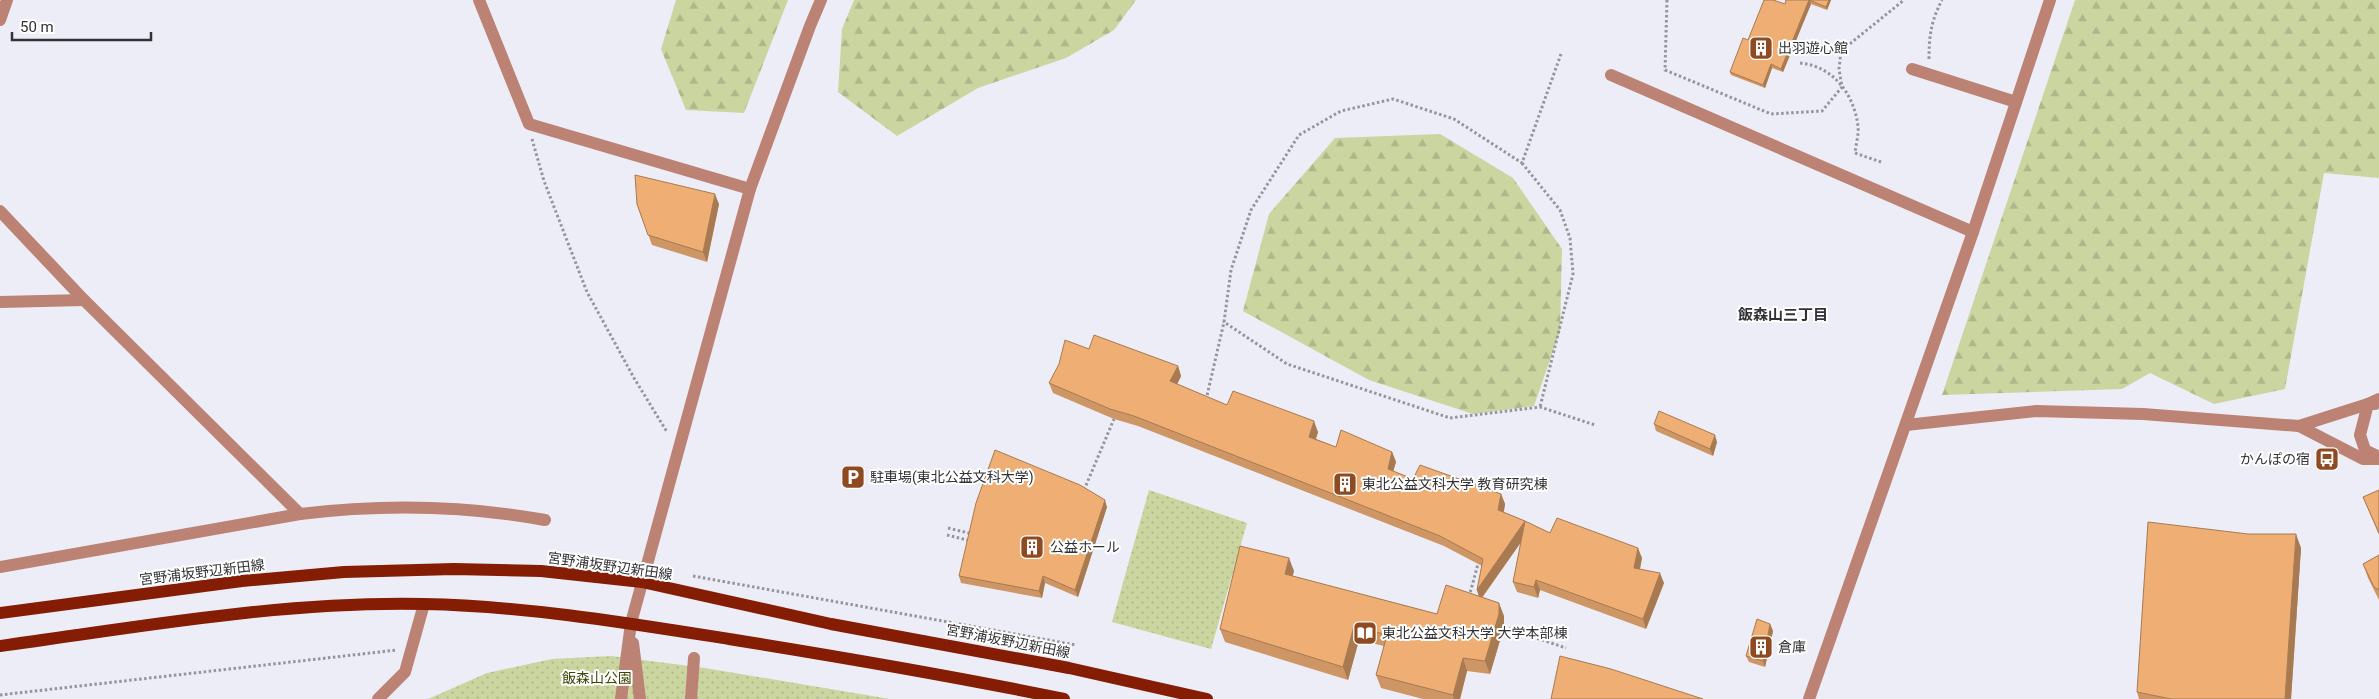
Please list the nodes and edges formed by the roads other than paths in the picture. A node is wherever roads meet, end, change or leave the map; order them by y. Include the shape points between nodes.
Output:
1 (6, 0) edge
2 (480, 0) edge
3 (821, 0) edge
4 (2050, 0) edge
5 (0, 20) edge
6 (1912, 69) dead end
7 (1611, 75) dead end
8 (2016, 102) junction
9 (750, 189) junction
10 (0, 211) edge
11 (1973, 232) junction
12 (84, 300) junction
13 (0, 302) edge
14 (2375, 402) edge
15 (1906, 426) junction
16 (2298, 426) junction
17 (2379, 458) edge
18 (300, 514) junction
19 (545, 520) dead end
20 (0, 567) edge
21 (642, 582) junction
22 (424, 604) junction
23 (0, 613) edge
24 (631, 623) junction
25 (0, 646) edge
26 (694, 658) dead end
27 (381, 698) edge
28 (620, 699) edge
29 (640, 699) edge
30 (691, 699) edge
31 (1064, 699) edge
32 (1207, 699) edge
33 (1809, 699) edge

1 - 5 street
2 - 9 street via 529,124
3 - 9 street
4 - 8 street
6 - 8 street
7 - 11 street
8 - 11 street
9 - 21 street
10 - 12 street
11 - 15 street
12 - 13 street
12 - 18 street
14 - 16 street
14 - 17 street via 2360,435 2365,450
15 - 16 street via 2036,411 2143,414
15 - 33 street
16 - 17 street via 2363,458
18 - 19 street via 360,508 442,508
18 - 20 street
21 - 23 main road, 宮野浦坂野辺新田線 via 541,571 344,572 242,581
21 - 24 street
21 - 32 main road, 宮野浦坂野辺新田線 via 830,624 1069,668
22 - 24 main road
22 - 25 main road via 251,612
22 - 27 street via 405,672
24 - 28 street
24 - 29 street
24 - 31 main road via 823,654
26 - 30 street

